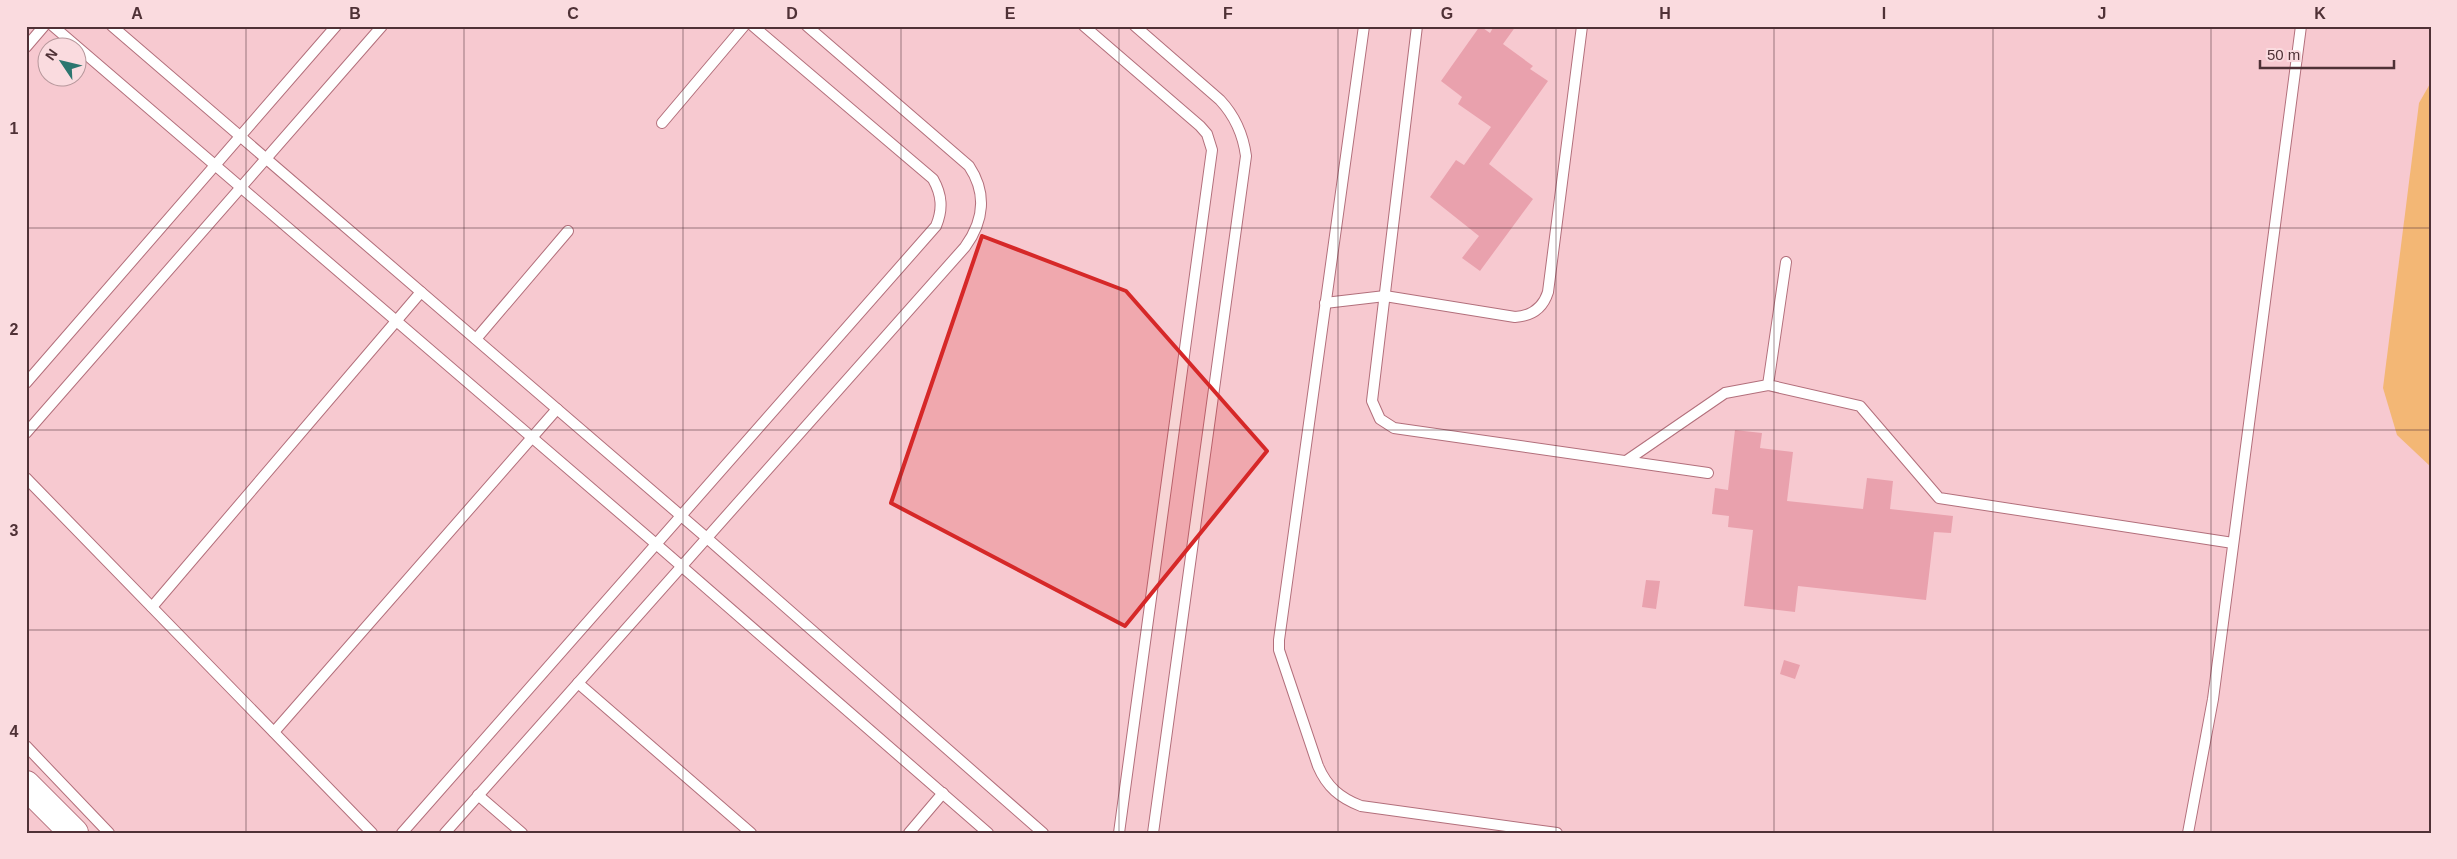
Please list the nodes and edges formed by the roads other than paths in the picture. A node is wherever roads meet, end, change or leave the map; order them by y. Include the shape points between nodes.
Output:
1 (44, 26) edge
2 (53, 26) edge
3 (112, 26) edge
4 (336, 26) edge
5 (382, 26) edge
6 (744, 26) edge
7 (753, 26) edge
8 (806, 26) edge
9 (1084, 26) edge
10 (1135, 26) edge
11 (1364, 26) edge
12 (1418, 26) edge
13 (1582, 26) edge
14 (2301, 26) edge
15 (26, 47) edge
16 (662, 123) dead end
17 (240, 136) junction
18 (266, 158) junction
19 (214, 166) junction
20 (240, 188) junction
21 (568, 231) dead end
22 (1786, 262) dead end
23 (421, 292) junction
24 (1385, 296) junction
25 (1325, 303) junction
26 (396, 322) junction
27 (476, 340) junction
28 (26, 383) edge
29 (1768, 385) junction
30 (557, 409) junction
31 (26, 433) edge
32 (532, 438) junction
33 (1626, 461) junction
34 (1708, 473) dead end
35 (26, 478) edge
36 (681, 516) junction
37 (708, 539) junction
38 (2234, 543) junction
39 (656, 544) junction
40 (683, 567) junction
41 (152, 607) junction
42 (578, 683) junction
43 (274, 732) junction
44 (26, 746) edge
45 (26, 785) edge
46 (943, 793) junction
47 (478, 795) junction
48 (74, 833) edge
49 (109, 833) edge
50 (372, 833) edge
51 (402, 833) edge
52 (445, 833) edge
53 (522, 833) edge
54 (751, 833) edge
55 (909, 833) edge
56 (988, 833) edge
57 (1043, 833) edge
58 (1119, 833) edge
59 (1153, 833) edge
60 (1558, 833) edge
61 (2188, 833) edge

1 - 15 lane
2 - 19 lane
3 - 17 lane
4 - 17 lane
5 - 18 lane
6 - 16 lane
7 - 36 lane via 926,172 938,188 942,207 936,226
8 - 37 lane via 965,162 979,184 981,216 965,247
9 - 58 lane via 1200,126 1207,134 1212,150
10 - 59 lane via 1229,110 1242,134 1246,156
11 - 25 lane
12 - 24 lane
13 - 24 lane via 1550,285 1542,305 1531,314 1516,317
14 - 38 lane
17 - 18 lane
17 - 19 lane
18 - 20 lane
18 - 23 lane
19 - 20 lane
19 - 28 lane
20 - 26 lane
20 - 31 lane
21 - 27 lane
22 - 29 lane
23 - 26 lane
23 - 27 lane
24 - 25 lane
24 - 33 lane via 1372,401 1380,419 1394,428
25 - 60 lane via 1279,640 1279,650 1323,778 1339,796 1361,806
26 - 32 lane
26 - 41 lane
27 - 30 lane
29 - 33 lane via 1725,393
29 - 38 lane via 1860,406 1939,498
30 - 32 lane
30 - 36 lane
32 - 39 lane
32 - 43 lane
33 - 34 lane
35 - 41 lane
36 - 37 lane
36 - 39 lane
37 - 40 lane
37 - 57 lane
38 - 61 lane via 2213,699
39 - 40 lane
39 - 51 lane
40 - 42 lane
40 - 46 lane
41 - 43 lane
42 - 47 lane
42 - 54 lane
43 - 50 lane
44 - 49 lane
45 - 48 street
46 - 55 lane
46 - 56 lane
47 - 52 lane
47 - 53 lane

